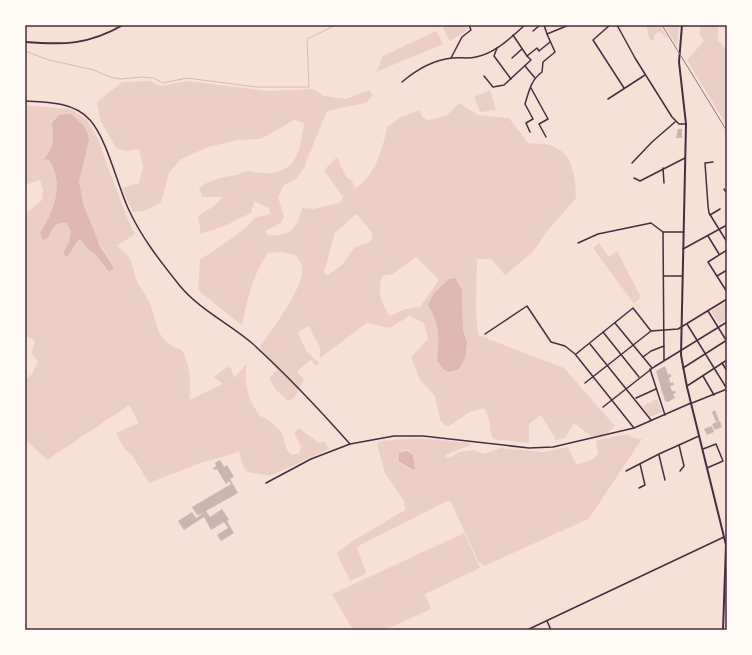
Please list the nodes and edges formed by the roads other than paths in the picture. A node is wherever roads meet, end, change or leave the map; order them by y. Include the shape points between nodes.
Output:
1 (123, 25) edge
2 (469, 25) edge
3 (525, 25) edge
4 (540, 25) edge
5 (544, 25) edge
6 (569, 25) edge
7 (610, 25) edge
8 (617, 25) edge
9 (682, 25) edge
10 (563, 26) edge
11 (533, 31) dead end
12 (547, 34) junction
13 (513, 35) junction
14 (25, 42) edge
15 (550, 42) junction
16 (497, 48) junction
17 (522, 49) junction
18 (528, 56) junction
19 (451, 58) junction
20 (512, 58) dead end
21 (525, 66) junction
22 (646, 75) junction
23 (484, 76) dead end
24 (535, 78) junction
25 (511, 79) junction
26 (402, 82) dead end
27 (530, 87) junction
28 (624, 88) junction
29 (608, 99) dead end
30 (25, 101) edge
31 (675, 122) junction
32 (686, 124) junction
33 (530, 132) dead end
34 (546, 138) dead end
35 (685, 158) junction
36 (713, 162) dead end
37 (632, 163) dead end
38 (663, 168) junction
39 (634, 178) dead end
40 (664, 183) dead end
41 (724, 189) dead end
42 (727, 193) edge
43 (720, 209) dead end
44 (710, 215) junction
45 (727, 225) edge
46 (719, 229) junction
47 (664, 232) junction
48 (683, 232) junction
49 (708, 236) junction
50 (578, 242) dead end
51 (727, 242) edge
52 (683, 249) junction
53 (727, 250) edge
54 (719, 254) junction
55 (727, 270) edge
56 (664, 276) junction
57 (682, 276) junction
58 (717, 276) junction
59 (726, 289) edge
60 (727, 292) edge
61 (727, 299) edge
62 (708, 311) junction
63 (615, 322) junction
64 (727, 322) edge
65 (686, 324) junction
66 (681, 327) junction
67 (719, 327) junction
68 (664, 330) junction
69 (651, 331) junction
70 (603, 332) junction
71 (485, 334) dead end
72 (696, 341) junction
73 (727, 341) edge
74 (590, 343) junction
75 (633, 345) junction
76 (664, 345) junction
77 (681, 350) junction
78 (575, 354) junction
79 (621, 354) junction
80 (705, 354) junction
81 (643, 357) junction
82 (664, 360) junction
83 (727, 360) edge
84 (722, 363) junction
85 (608, 366) junction
86 (683, 368) junction
87 (651, 369) junction
88 (713, 369) junction
89 (727, 371) edge
90 (703, 376) junction
91 (593, 377) junction
92 (639, 377) junction
93 (585, 383) dead end
94 (687, 386) junction
95 (626, 388) junction
96 (656, 389) junction
97 (727, 389) edge
98 (714, 394) junction
99 (635, 399) junction
100 (611, 400) junction
101 (692, 403) junction
102 (603, 406) dead end
103 (664, 415) junction
104 (652, 420) junction
105 (634, 428) junction
106 (699, 436) junction
107 (350, 444) junction
108 (679, 445) junction
109 (702, 449) junction
110 (659, 454) junction
111 (640, 464) junction
112 (707, 468) junction
113 (626, 471) dead end
114 (680, 471) dead end
115 (666, 480) dead end
116 (266, 483) dead end
117 (639, 488) dead end
118 (724, 537) junction
119 (547, 621) junction
120 (527, 630) edge
121 (551, 630) edge
122 (723, 630) edge

1 - 14 main road via 94,39 74,44
2 - 19 street via 471,30 462,37
3 - 13 street
4 - 11 street
5 - 12 street
6 - 10 street
7 - 28 street via 593,40
8 - 22 street
9 - 32 main road via 679,62
10 - 12 street
12 - 15 street
13 - 16 street
13 - 17 street
15 - 18 street
15 - 24 street via 555,52 543,62 542,72
16 - 19 street via 476,58
16 - 25 street via 494,56
17 - 18 street
17 - 20 street
18 - 21 street via 531,60
19 - 26 street via 433,62
21 - 24 street
21 - 25 street
22 - 28 street
22 - 31 street
23 - 25 street via 493,87 504,85
24 - 27 street
27 - 33 street via 525,104 533,119 526,124
27 - 34 street via 548,119 539,124
28 - 29 street
30 - 107 street via 60,104 80,112 90,120 101,139 134,222 161,262 191,298 254,345
31 - 32 street
31 - 37 street
32 - 35 main road
35 - 38 street
35 - 48 main road
36 - 44 street via 705,162
38 - 39 street via 640,181
38 - 40 street
41 - 42 street
43 - 44 street
44 - 46 street
45 - 46 street
46 - 49 street
46 - 51 street
47 - 48 street
47 - 50 street via 651,224 598,234
47 - 56 street
48 - 52 main road
49 - 52 street
49 - 54 street
52 - 57 main road
53 - 54 street
54 - 58 street via 708,262
55 - 58 street
56 - 57 street
56 - 68 street
57 - 66 main road
58 - 59 street
59 - 60 street
61 - 62 street
62 - 65 street
62 - 67 street
63 - 69 street via 632,308
63 - 70 street
63 - 75 street
64 - 67 street
65 - 66 street
65 - 72 street
66 - 68 street via 678,330
66 - 77 main road
67 - 72 street
67 - 73 street
68 - 69 street
68 - 76 street
69 - 75 street
70 - 74 street
70 - 79 street
71 - 78 street via 527,306 551,342 566,346
72 - 77 street
72 - 80 street
73 - 80 street
74 - 78 street
74 - 85 street
75 - 79 street
75 - 81 street
76 - 81 street via 651,350
76 - 82 street
77 - 82 street
77 - 86 main road
78 - 91 street
79 - 85 street
79 - 92 street
80 - 86 street
80 - 88 street
81 - 87 street
82 - 87 street
83 - 84 street
84 - 88 street
84 - 89 street
85 - 91 street
85 - 95 street
86 - 94 main road
87 - 92 street
87 - 96 street
88 - 90 street
88 - 97 street
90 - 94 street
90 - 98 street
91 - 93 street
91 - 100 street
92 - 95 street
94 - 101 main road
95 - 99 street
95 - 100 street
96 - 99 street
96 - 103 street
97 - 98 street
98 - 101 street
99 - 104 street
100 - 102 street
100 - 105 street
101 - 103 street
101 - 106 main road
103 - 104 street
104 - 105 street
105 - 107 street via 564,446 541,448 424,436 394,436
106 - 108 street
106 - 109 main road
107 - 116 street via 311,459
108 - 110 street
108 - 114 street via 684,466
109 - 112 main road
109 - 112 street via 716,444 723,461
110 - 111 street
110 - 115 street
111 - 113 street
111 - 117 street via 645,485
112 - 118 main road
118 - 119 street
118 - 122 main road via 726,545
119 - 120 street
119 - 121 street

